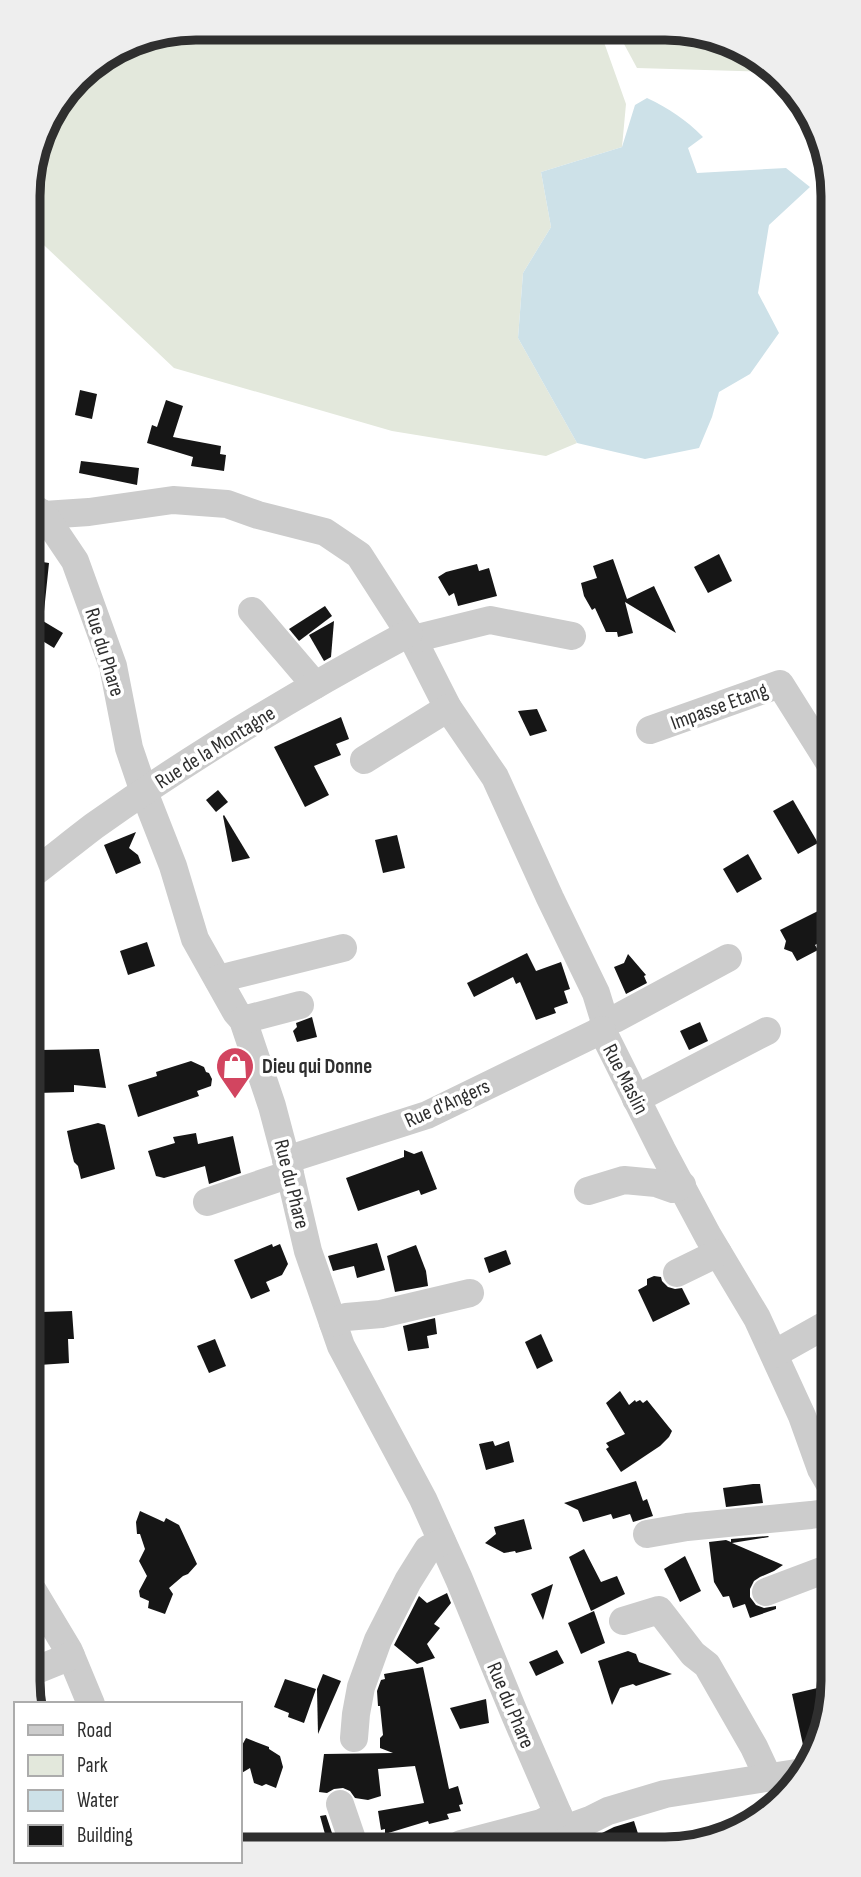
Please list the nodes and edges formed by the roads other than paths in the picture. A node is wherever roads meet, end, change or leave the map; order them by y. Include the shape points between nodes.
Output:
1 (41, 510) edge
2 (41, 515) edge
3 (252, 611) dead end
4 (411, 636) junction
5 (572, 636) dead end
6 (315, 685) junction
7 (448, 708) junction
8 (650, 730) dead end
9 (821, 749) edge
10 (364, 760) dead end
11 (144, 792) junction
12 (41, 868) edge
13 (343, 948) dead end
14 (729, 958) dead end
15 (218, 979) junction
16 (300, 1005) dead end
17 (243, 1020) junction
18 (603, 1024) junction
19 (766, 1031) dead end
20 (636, 1099) junction
21 (288, 1167) junction
22 (682, 1185) junction
23 (588, 1191) dead end
24 (207, 1202) dead end
25 (718, 1253) junction
26 (677, 1273) dead end
27 (470, 1293) dead end
28 (333, 1323) junction
29 (820, 1328) edge
30 (774, 1354) junction
31 (820, 1467) edge
32 (820, 1513) edge
33 (647, 1534) dead end
34 (442, 1542) junction
35 (820, 1572) edge
36 (766, 1592) dead end
37 (40, 1603) edge
38 (623, 1621) dead end
39 (71, 1656) junction
40 (40, 1669) edge
41 (90, 1702) edge
42 (354, 1738) dead end
43 (789, 1774) edge
44 (768, 1777) junction
45 (340, 1804) dead end
46 (565, 1829) edge
47 (351, 1837) edge
48 (488, 1837) edge

1 - 4 street, Rue Maslin via 89,512 173,500 227,505 325,533 359,555
2 - 11 street, Rue du Phare via 80,574 113,666
3 - 6 street
4 - 5 street, Rue de la Montagne via 490,620
4 - 6 street, Rue de la Montagne
4 - 7 street, Rue Maslin
6 - 11 street, Rue de la Montagne
7 - 10 street
7 - 18 street, Rue Maslin via 495,777 596,993
8 - 9 street, Impasse Etang via 780,684
11 - 12 street, Rue de la Montagne
11 - 15 street, Rue du Phare via 195,939
13 - 15 street
14 - 18 street, Rue d'Angers
15 - 17 street, Rue du Phare
16 - 17 street
17 - 21 street, Rue du Phare
18 - 20 street, Rue Maslin
18 - 21 street, Rue d'Angers via 427,1115
19 - 20 street
20 - 22 street, Rue Maslin
21 - 24 street, Rue d'Angers
21 - 28 street, Rue du Phare via 308,1251
22 - 23 street via 673,1189 624,1181
22 - 25 street, Rue Maslin
25 - 26 street
25 - 30 street, Rue Maslin
27 - 28 street
28 - 34 street, Rue du Phare
29 - 30 street
30 - 31 street, Rue Maslin
32 - 33 street
34 - 42 street via 428,1549 387,1620 361,1687
34 - 46 street, Rue du Phare
35 - 36 street
37 - 39 street
38 - 44 street via 659,1610 707,1665
39 - 40 street
39 - 41 street
43 - 44 street
44 - 46 street via 665,1794
45 - 47 street
46 - 48 street via 541,1823

